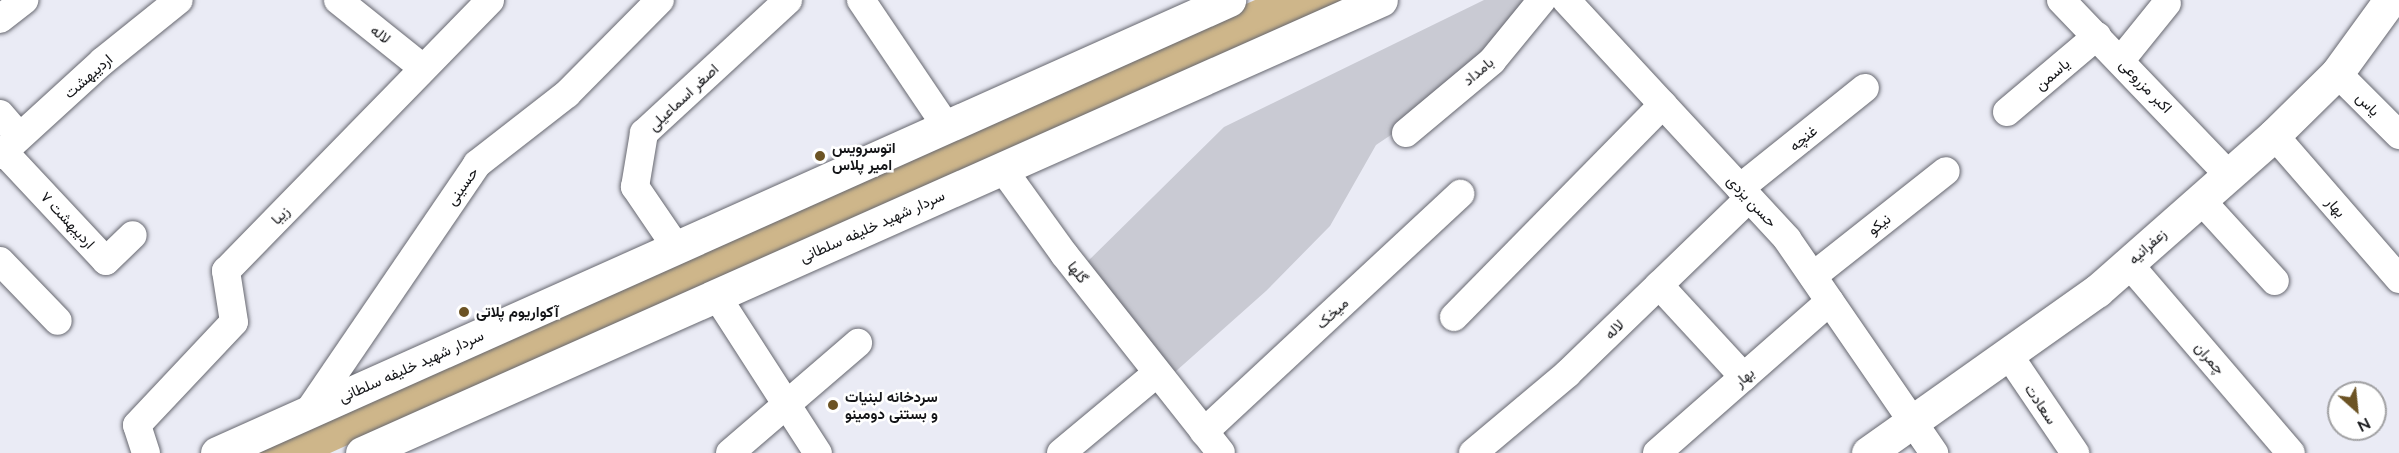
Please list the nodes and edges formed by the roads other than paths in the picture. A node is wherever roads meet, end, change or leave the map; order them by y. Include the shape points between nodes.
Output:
1 (24, 0) edge
2 (179, 0) edge
3 (338, 0) edge
4 (490, 0) edge
5 (660, 0) edge
6 (788, 0) edge
7 (861, 0) edge
8 (1229, 0) edge
9 (1381, 0) edge
10 (1542, 0) edge
11 (1566, 0) edge
12 (2061, 0) edge
13 (2390, 0) edge
14 (2167, 3) dead end
15 (0, 19) edge
16 (2097, 36) junction
17 (2121, 60) junction
18 (423, 68) junction
19 (2337, 73) junction
20 (1865, 88) dead end
21 (1663, 104) junction
22 (2007, 112) dead end
23 (0, 114) edge
24 (946, 126) junction
25 (1406, 134) dead end
26 (2274, 135) junction
27 (2399, 135) edge
28 (8, 148) edge
29 (1002, 168) junction
30 (1946, 171) dead end
31 (2228, 174) junction
32 (1744, 193) junction
33 (1461, 194) dead end
34 (2200, 199) junction
35 (133, 235) dead end
36 (676, 247) junction
37 (0, 261) edge
38 (2128, 263) junction
39 (1813, 276) junction
40 (2399, 279) edge
41 (2275, 281) dead end
42 (1659, 285) junction
43 (716, 295) junction
44 (1830, 302) junction
45 (1454, 317) dead end
46 (58, 321) dead end
47 (858, 344) dead end
48 (2008, 354) junction
49 (1157, 373) junction
50 (1744, 377) junction
51 (787, 408) junction
52 (308, 412) junction
53 (1913, 421) junction
54 (1212, 442) edge
55 (1075, 449) edge
56 (146, 453) edge
57 (217, 453) edge
58 (362, 453) edge
59 (730, 453) edge
60 (818, 453) edge
61 (1473, 453) edge
62 (1657, 453) edge
63 (1868, 453) edge
64 (1934, 453) edge
65 (2075, 453) edge
66 (2291, 453) edge

1 - 15 street
2 - 28 street, اردیبهشت
3 - 18 street, لاله
4 - 18 street, زیبا
5 - 52 street, حسینی via 567,94 477,164
6 - 36 street, اصغر اسماعیلی via 644,134 635,187
7 - 24 street
8 - 24 main road, سردار شهید خلیفه سلطانی
9 - 29 main road, سردار شهید خلیفه سلطانی
10 - 25 street, بامداد via 1492,61
11 - 21 street, حسن یزدی
12 - 16 street, اکبر مزروعی
13 - 19 main road, زعفرانیه
14 - 17 street
16 - 17 street, اکبر مزروعی
16 - 22 street, یاسمن
17 - 31 street, اکبر مزروعی
18 - 56 street, زیبا via 226,271 234,322 137,425
19 - 26 main road, زعفرانیه
19 - 27 street, یاس
20 - 32 street, غنچه
21 - 32 street, حسن یزدی
21 - 45 street
23 - 28 street
24 - 36 main road, سردار شهید خلیفه سلطانی
26 - 31 main road, زعفرانیه
26 - 40 street, بهار
28 - 35 street, اردیبهشت ۷ via 106,261
29 - 43 main road, سردار شهید خلیفه سلطانی
29 - 49 street, گلها
30 - 39 street, نیکو
31 - 34 main road, زعفرانیه
32 - 39 street, حسن یزدی via 1787,239
32 - 42 street, لاله
33 - 54 street, میخک
34 - 38 main road, زعفرانیه
34 - 41 street
36 - 52 main road, سردار شهید خلیفه سلطانی
37 - 46 street
38 - 48 main road, زعفرانیه via 2097,291
38 - 66 street, چمران
39 - 44 street, حسن یزدی
42 - 50 street
42 - 61 street, لاله via 1567,374
43 - 51 street
43 - 58 main road, سردار شهید خلیفه سلطانی
44 - 50 street, بهار
44 - 53 street, حسن یزدی
47 - 51 street
48 - 53 main road, زعفرانیه
48 - 65 street, سعادت
49 - 54 street, گلها
49 - 55 street
50 - 62 street, بهار
51 - 59 street
51 - 60 street
52 - 57 main road, سردار شهید خلیفه سلطانی
53 - 63 main road, زعفرانیه
53 - 64 street, حسن یزدی

